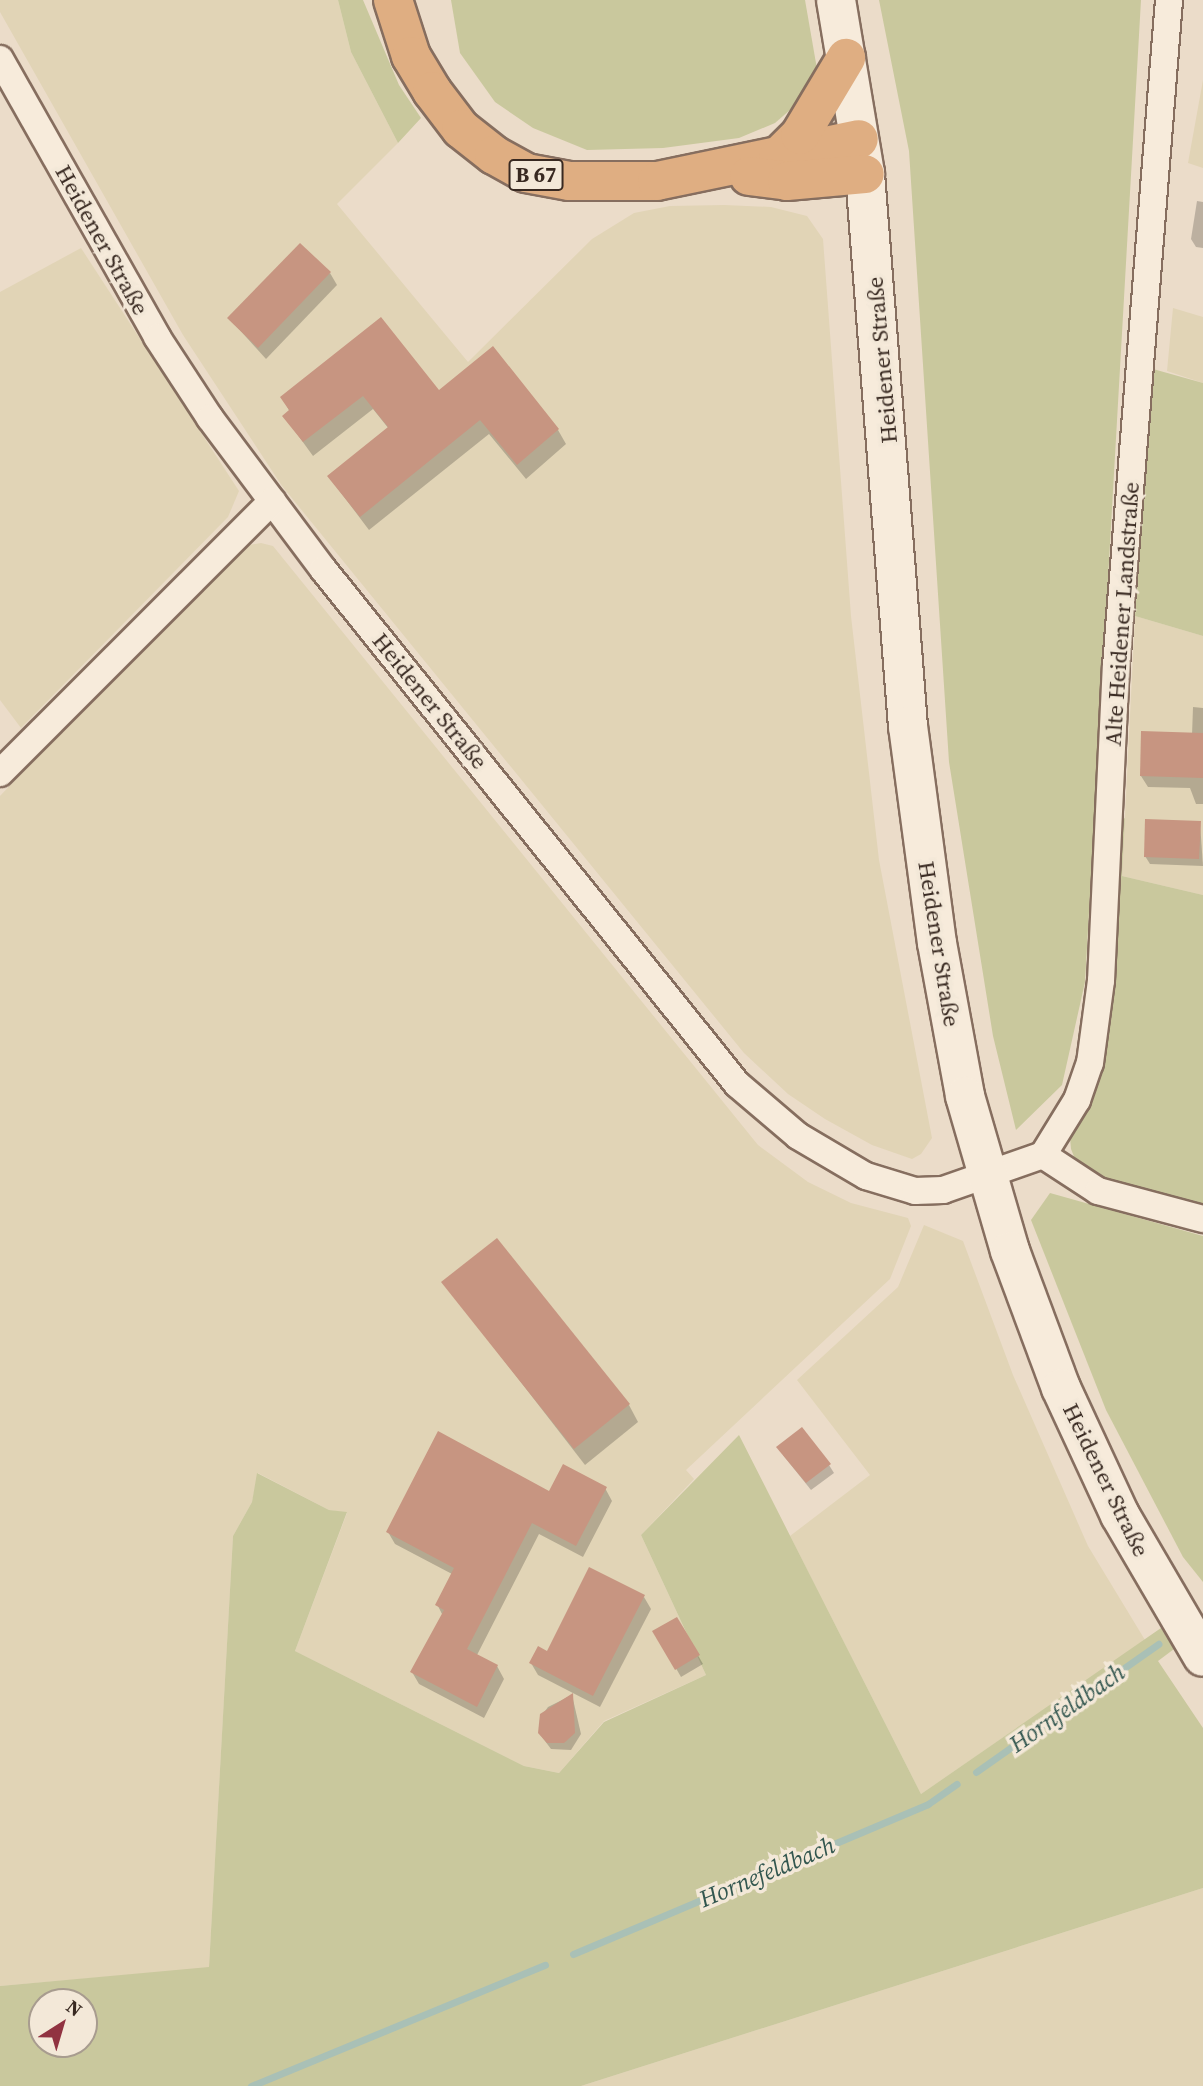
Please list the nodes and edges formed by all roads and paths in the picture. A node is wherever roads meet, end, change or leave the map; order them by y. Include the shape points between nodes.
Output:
1 (393, 0) edge
2 (410, 0) edge
3 (836, 0) edge
4 (1169, 0) edge
5 (411, 56) junction
6 (846, 58) junction
7 (0, 59) edge
8 (862, 156) junction
9 (778, 157) junction
10 (712, 171) junction
11 (272, 501) junction
12 (0, 773) edge
13 (1043, 1155) junction
14 (986, 1177) junction
15 (1203, 1220) edge
16 (1203, 1657) edge

1 - 5 highway
2 - 5 highway
3 - 6 main road, Heidener Straße
4 - 13 street, Alte Heidener Landstraße via 1116,666 1097,1021 1077,1101
5 - 10 highway, B 67 via 461,129 526,173 607,184
6 - 8 main road, Heidener Straße
6 - 9 highway via 800,135
7 - 11 street, Heidener Straße via 157,337
8 - 9 highway
8 - 10 highway via 788,181
8 - 14 main road, Heidener Straße via 908,726 948,1013
9 - 10 highway
11 - 12 street
11 - 14 street, Heidener Straße via 737,1084 798,1136 866,1176 915,1191 943,1190
13 - 14 street
13 - 15 street via 1098,1191
14 - 16 main road, Heidener Straße via 1036,1328 1093,1461

